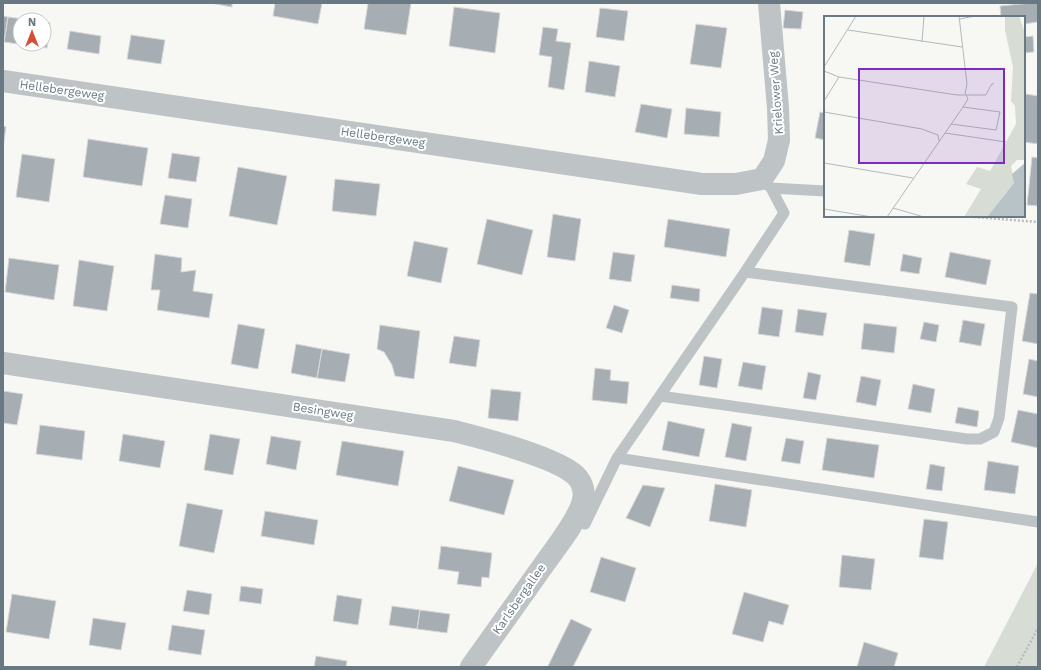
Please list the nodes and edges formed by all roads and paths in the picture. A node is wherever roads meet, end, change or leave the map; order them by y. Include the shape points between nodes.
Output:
1 (769, 3) edge
2 (3, 82) edge
3 (767, 184) junction
4 (824, 191) edge
5 (975, 217) edge
6 (1038, 222) edge
7 (745, 272) junction
8 (3, 363) edge
9 (660, 396) junction
10 (617, 458) junction
11 (1038, 522) edge
12 (568, 530) junction
13 (1038, 628) edge
14 (471, 667) edge
15 (1017, 667) edge

1 - 3 street, Krielower Weg via 779,140
2 - 3 street, Hellebergeweg via 702,184
3 - 4 lane
3 - 7 lane via 784,213
5 - 6 path
7 - 9 lane
7 - 9 lane via 1012,307 999,418 994,432 980,439 967,439
8 - 12 street, Besingweg via 454,431 495,442 541,457 569,470 578,478 584,494 582,504
9 - 10 lane
10 - 11 lane
10 - 12 lane via 584,525
12 - 14 street, Karlsbergallee
13 - 15 path

